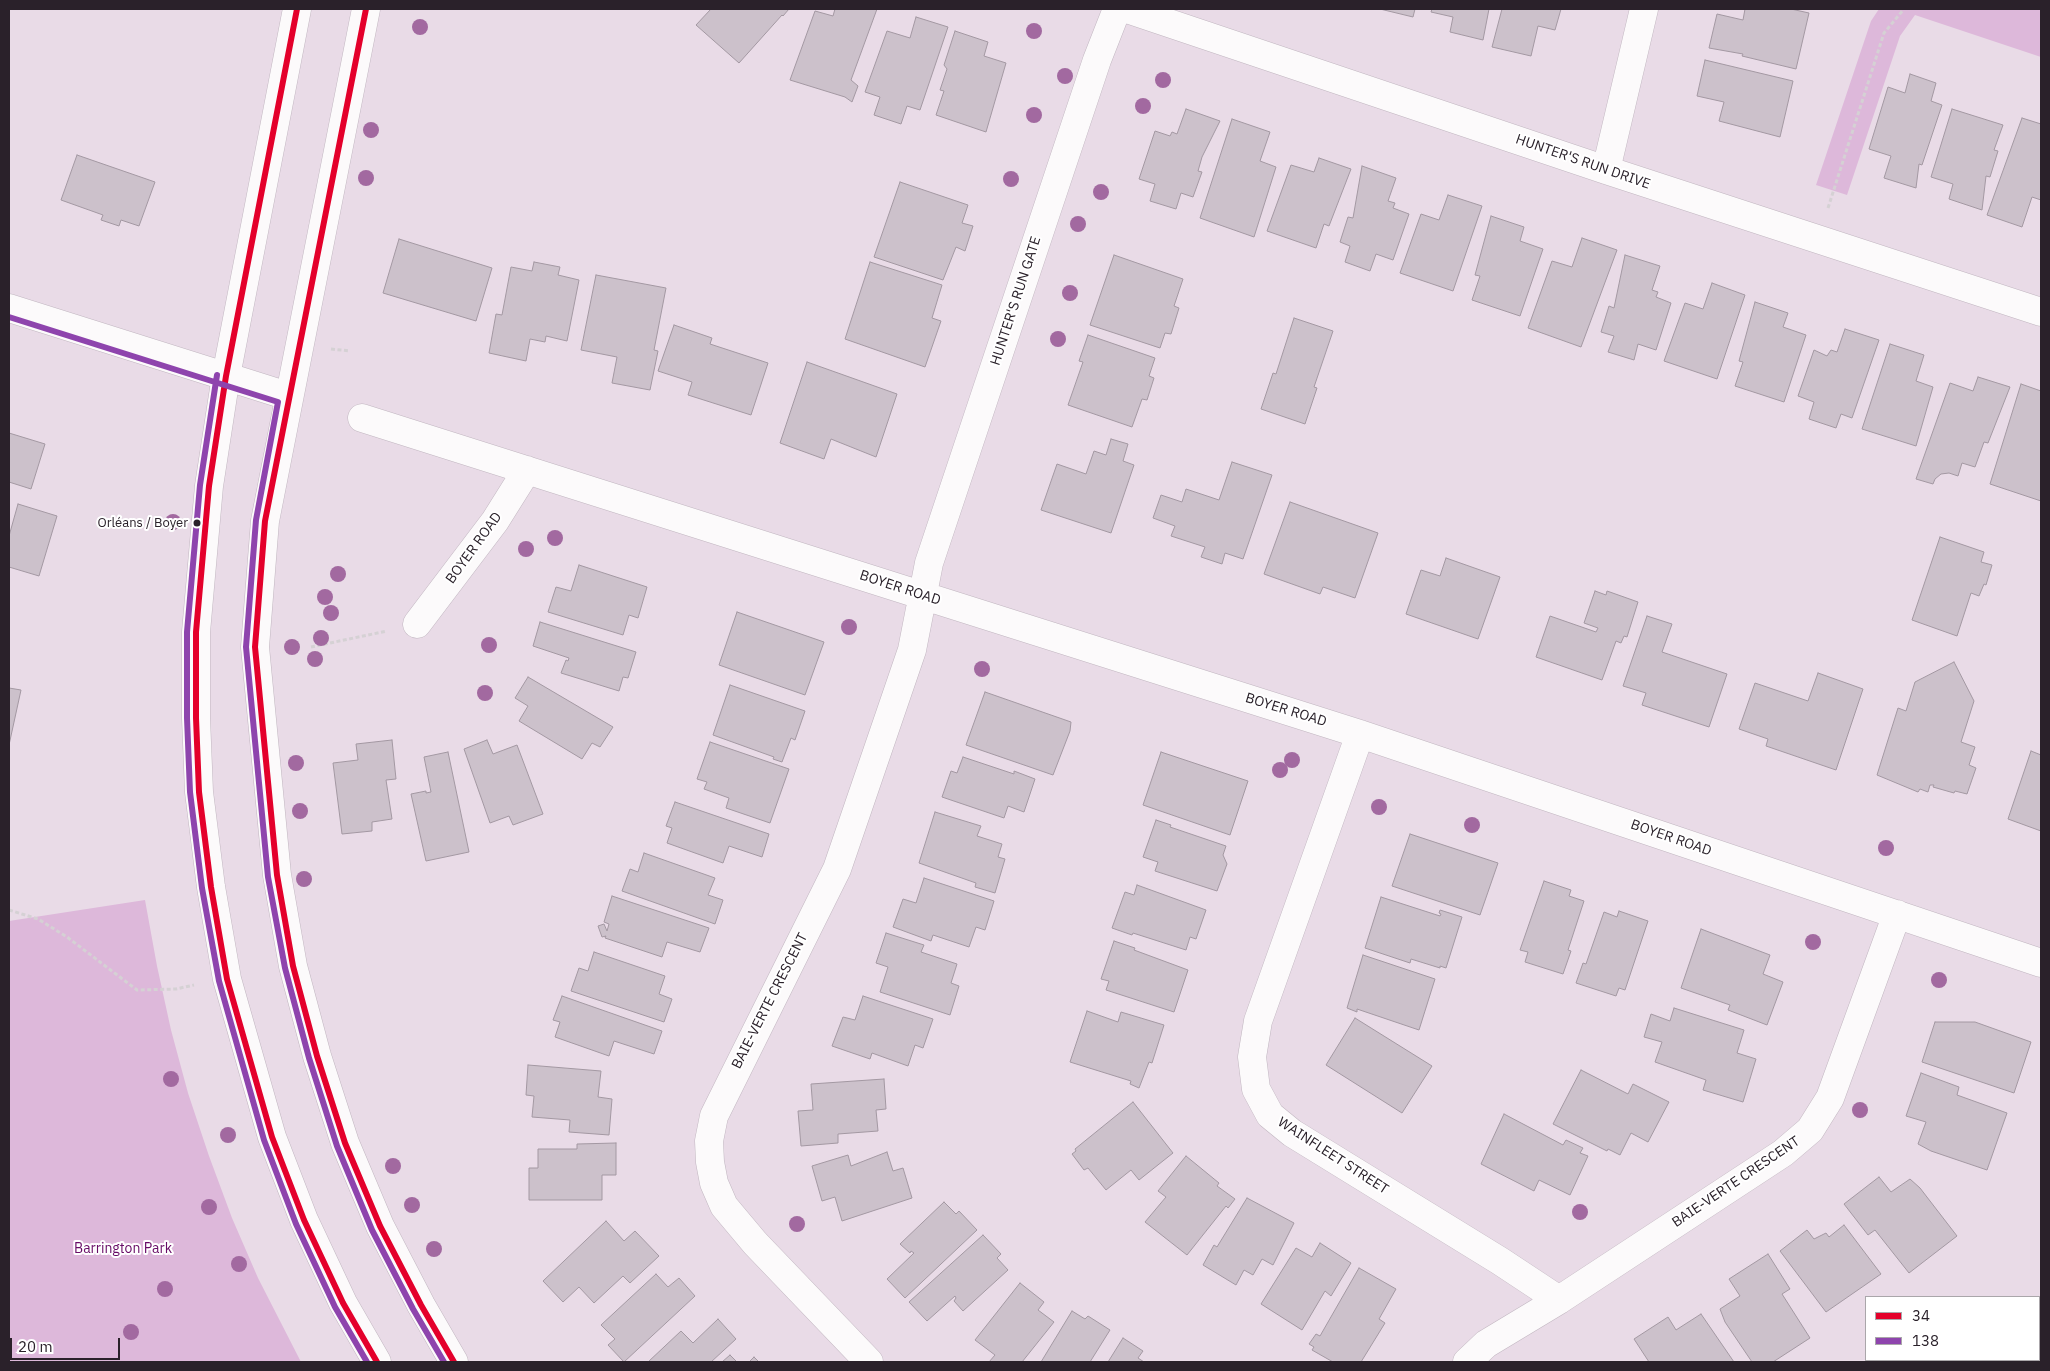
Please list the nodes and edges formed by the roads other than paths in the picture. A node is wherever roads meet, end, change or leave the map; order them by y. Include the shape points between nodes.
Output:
1 (297, 9) edge
2 (366, 9) edge
3 (1117, 9) edge
4 (1127, 9) edge
5 (1644, 9) edge
6 (1606, 170) junction
7 (9, 308) edge
8 (2041, 312) edge
9 (226, 376) junction
10 (288, 396) junction
11 (362, 418) dead end
12 (527, 470) junction
13 (923, 596) junction
14 (417, 624) road end
15 (1360, 734) junction
16 (1897, 914) junction
17 (2041, 963) edge
18 (1559, 1300) junction
19 (377, 1362) edge
20 (454, 1362) edge
21 (869, 1362) edge
22 (1467, 1362) edge

1 - 9 street
2 - 10 street
3 - 13 street, HUNTER'S RUN GATE via 1097,60 932,554
4 - 6 street, HUNTER'S RUN DRIVE
5 - 6 street
6 - 8 street, HUNTER'S RUN DRIVE
7 - 9 street
9 - 10 street
9 - 19 street via 208,496 196,632 199,792 211,887 227,979 272,1137 304,1220
10 - 20 street via 265,521 255,647 277,875 291,957 317,1056 346,1143 380,1226
11 - 12 street, BOYER ROAD
12 - 13 street, BOYER ROAD
12 - 14 street, BOYER ROAD via 495,521
13 - 15 street, BOYER ROAD
13 - 21 street, BAIE-VERTE CRESCENT via 912,650 837,869 714,1116 709,1141 712,1176 724,1206
15 - 16 street, BOYER ROAD
15 - 18 street, WAINFLEET STREET via 1258,1021 1252,1057 1256,1089 1270,1115 1292,1133
16 - 17 street, BOYER ROAD
16 - 18 street, BAIE-VERTE CRESCENT via 1830,1098 1810,1130 1783,1153
18 - 22 street, BAIE-VERTE CRESCENT via 1486,1344

